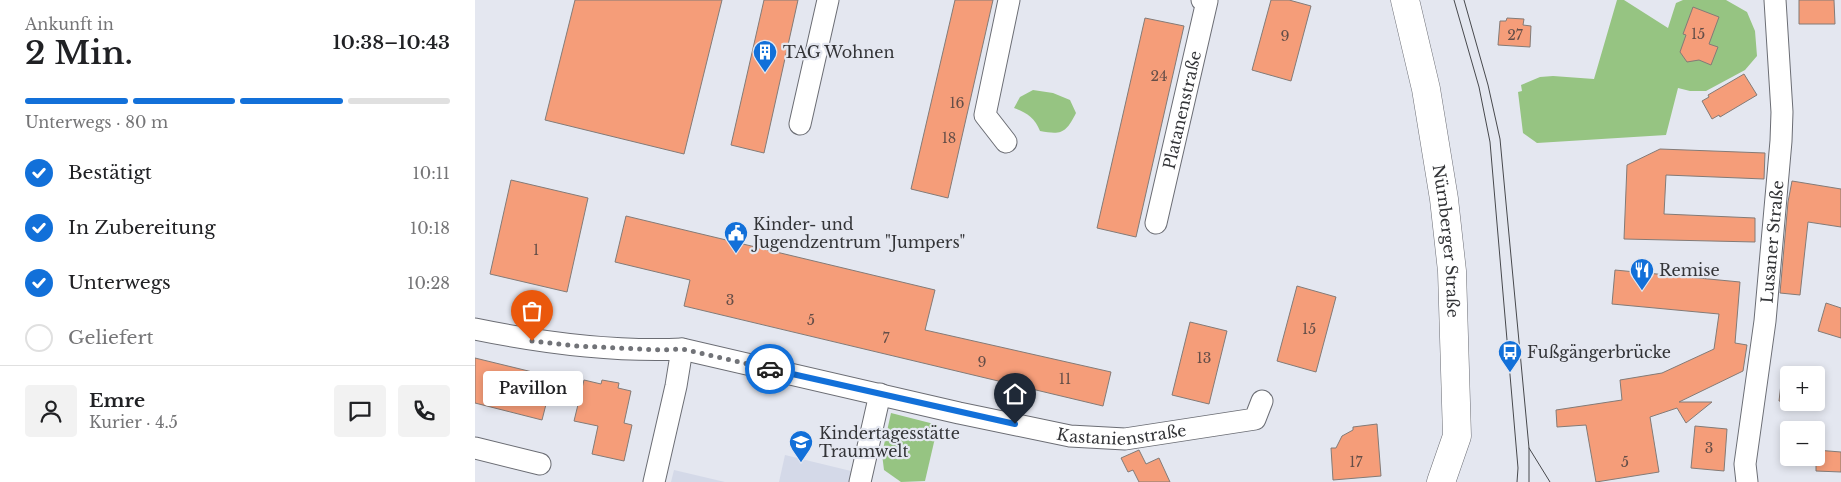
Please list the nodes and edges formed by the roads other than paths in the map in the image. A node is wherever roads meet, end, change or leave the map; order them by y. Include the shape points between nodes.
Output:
1 (828, 0) edge
2 (1009, 0) edge
3 (1202, 0) edge
4 (1405, 0) edge
5 (1775, 0) edge
6 (800, 124) dead end
7 (1006, 142) dead end
8 (1156, 223) dead end
9 (475, 330) edge
10 (682, 349) junction
11 (880, 394) junction
12 (1262, 401) dead end
13 (1457, 436) junction
14 (475, 448) edge
15 (540, 464) dead end
16 (654, 482) edge
17 (860, 482) edge
18 (1441, 482) edge
19 (1461, 482) edge
20 (1747, 482) edge

1 - 6 street
2 - 7 street via 985,115
3 - 8 street, Platanenstraße via 1207,1
4 - 13 main road, Nürnberger Straße via 1426,89 1444,200 1452,271
5 - 20 street, Lusaner Straße via 1783,112 1765,321 1745,464
9 - 10 street, Kastanienstraße via 577,346
10 - 11 street, Kastanienstraße
10 - 16 street
11 - 12 street, Kastanienstraße via 1070,436 1125,440 1255,420
11 - 17 street
13 - 18 main road, Nürnberger Straße
13 - 19 main road
14 - 15 street

